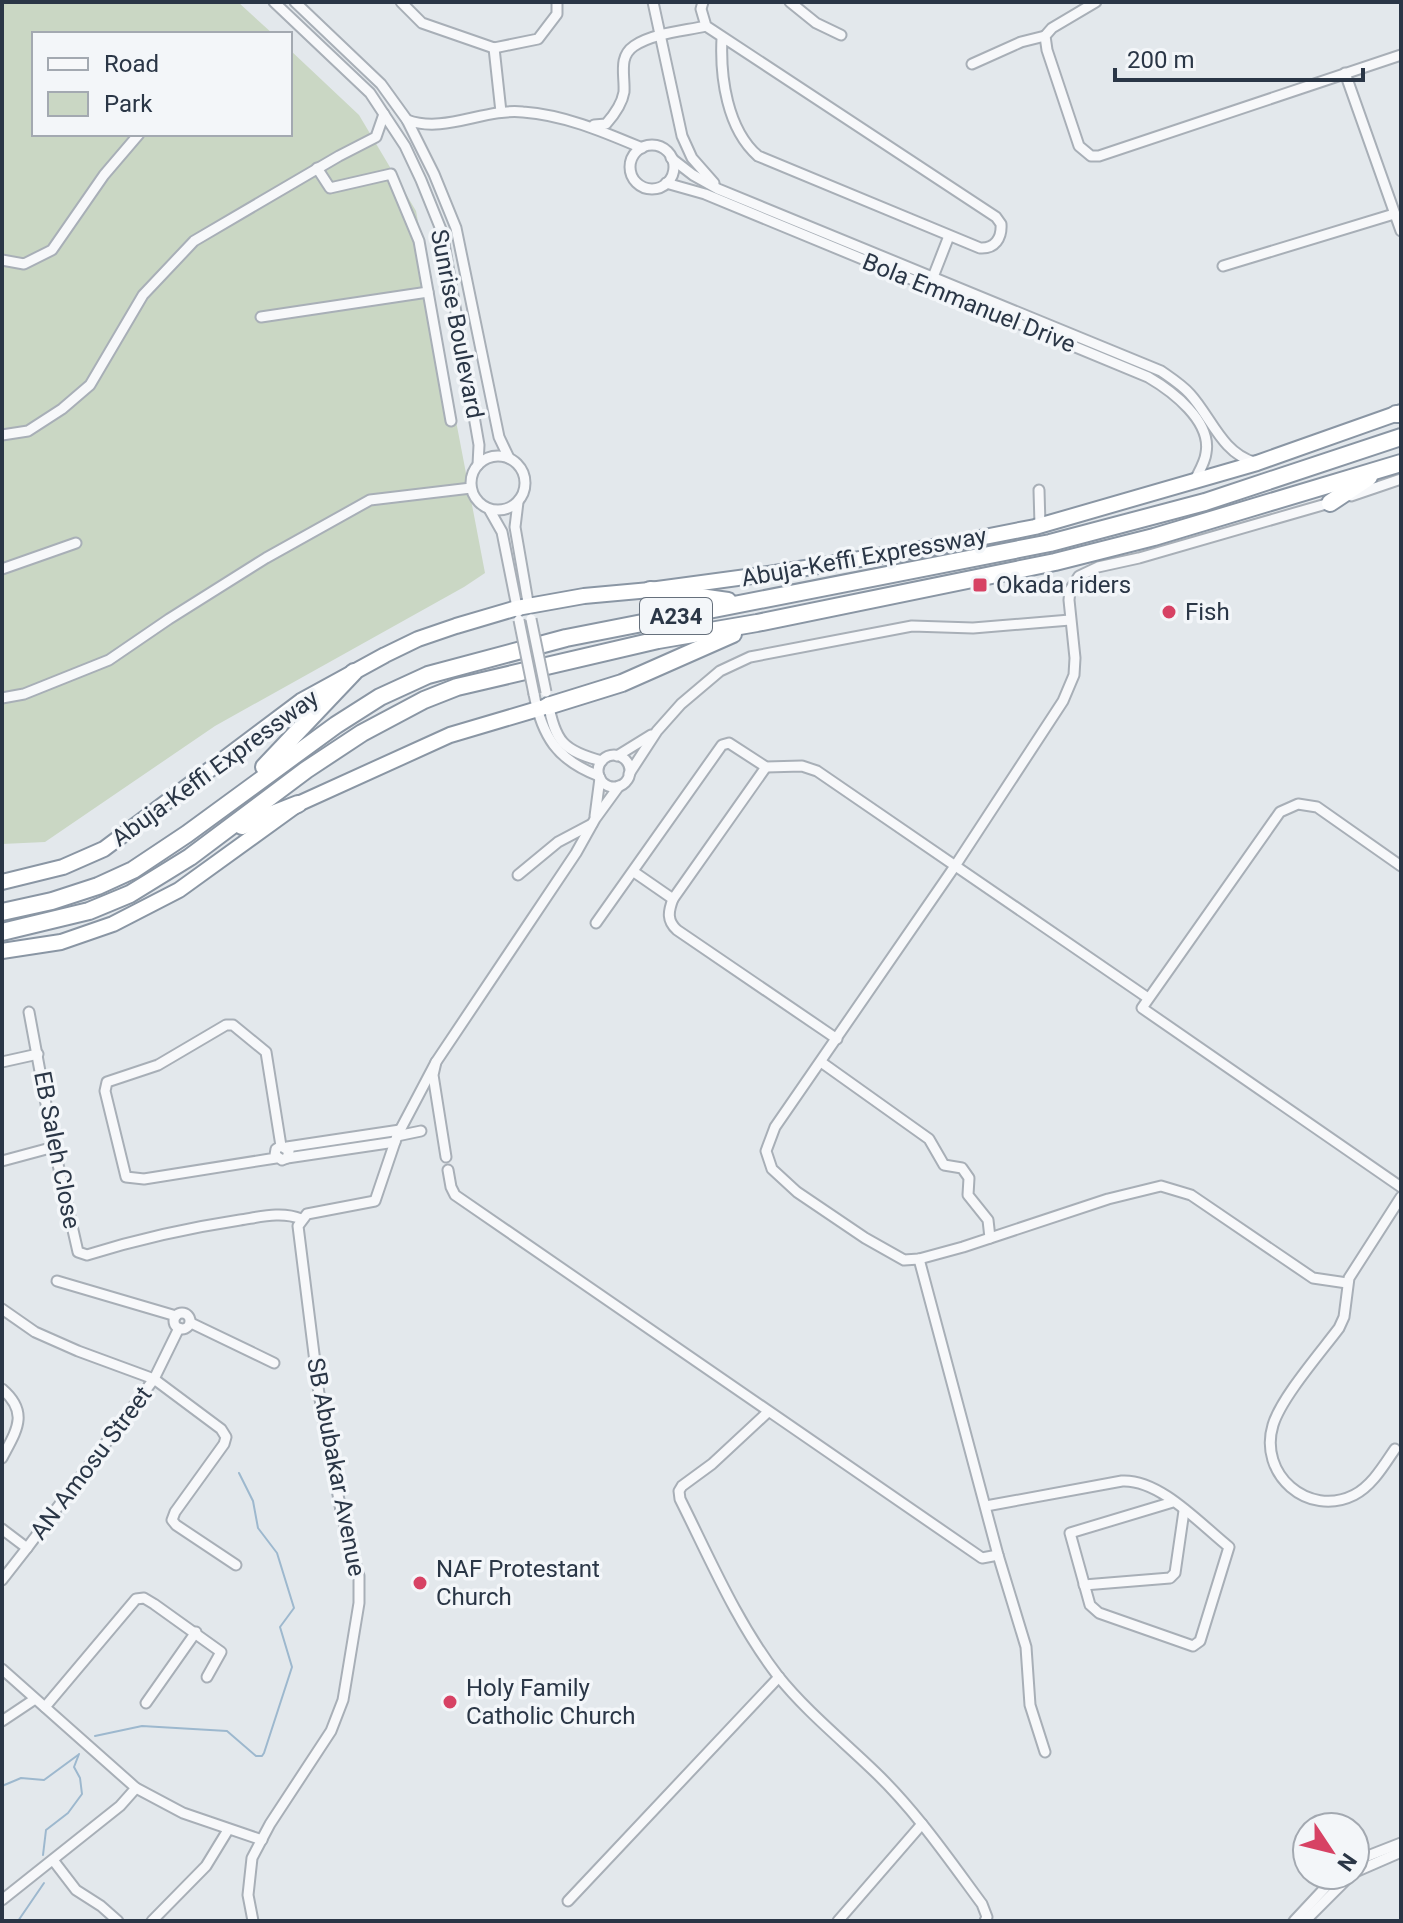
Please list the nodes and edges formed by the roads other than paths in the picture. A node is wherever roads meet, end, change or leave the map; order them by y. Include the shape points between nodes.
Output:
1 (274, 2) edge
2 (295, 2) edge
3 (401, 2) edge
4 (557, 2) edge
5 (653, 2) edge
6 (703, 2) edge
7 (790, 2) edge
8 (1096, 2) edge
9 (706, 26) junction
10 (841, 35) dead end
11 (660, 36) junction
12 (1045, 36) junction
13 (722, 38) junction
14 (494, 48) junction
15 (1401, 55) edge
16 (972, 64) dead end
17 (1345, 73) junction
18 (501, 112) junction
19 (384, 114) junction
20 (407, 120) junction
21 (591, 126) junction
22 (137, 136) edge
23 (642, 148) junction
24 (671, 158) junction
25 (317, 168) junction
26 (666, 183) junction
27 (718, 189) junction
28 (1394, 214) junction
29 (1401, 231) edge
30 (949, 236) junction
31 (2, 260) edge
32 (1223, 266) dead end
33 (933, 277) junction
34 (428, 292) junction
35 (261, 317) dead end
36 (1399, 413) edge
37 (451, 421) dead end
38 (2, 435) edge
39 (1401, 437) edge
40 (509, 458) junction
41 (1257, 463) junction
42 (1401, 463) edge
43 (478, 465) junction
44 (1382, 469) junction
45 (1401, 479) edge
46 (1193, 482) junction
47 (471, 488) junction
48 (1039, 490) dead end
49 (518, 502) junction
50 (1330, 503) junction
51 (489, 509) junction
52 (1040, 525) junction
53 (76, 543) dead end
54 (2, 569) edge
55 (650, 590) junction
56 (742, 603) junction
57 (524, 613) junction
58 (1070, 620) junction
59 (757, 623) junction
60 (354, 672) junction
61 (2, 698) edge
62 (544, 702) junction
63 (657, 731) junction
64 (617, 756) junction
65 (602, 761) junction
66 (766, 767) junction
67 (629, 774) junction
68 (599, 777) junction
69 (619, 786) junction
70 (233, 799) junction
71 (298, 804) junction
72 (594, 822) junction
73 (225, 832) junction
74 (955, 866) junction
75 (1401, 866) edge
76 (634, 872) junction
77 (518, 875) dead end
78 (2, 882) edge
79 (673, 899) junction
80 (2, 912) edge
81 (596, 923) dead end
82 (2, 932) edge
83 (2, 951) edge
84 (1148, 998) junction
85 (29, 1012) dead end
86 (837, 1039) junction
87 (38, 1054) junction
88 (2, 1062) edge
89 (436, 1062) junction
90 (821, 1062) junction
91 (421, 1131) dead end
92 (397, 1136) junction
93 (54, 1147) junction
94 (283, 1152) junction
95 (446, 1157) dead end
96 (2, 1161) edge
97 (448, 1170) dead end
98 (1401, 1187) edge
99 (1401, 1197) edge
100 (299, 1222) junction
101 (990, 1238) junction
102 (919, 1259) junction
103 (57, 1281) dead end
104 (1347, 1283) junction
105 (2, 1309) edge
106 (176, 1316) junction
107 (191, 1323) junction
108 (179, 1328) junction
109 (274, 1363) dead end
110 (154, 1379) junction
111 (2, 1389) edge
112 (768, 1412) junction
113 (1395, 1449) dead end
114 (2, 1458) edge
115 (1173, 1502) junction
116 (986, 1506) junction
117 (1184, 1511) junction
118 (2, 1529) edge
119 (27, 1548) junction
120 (998, 1555) junction
121 (236, 1565) dead end
122 (2, 1580) edge
123 (1084, 1585) junction
124 (196, 1632) junction
125 (2, 1669) edge
126 (207, 1677) dead end
127 (779, 1677) junction
128 (35, 1699) junction
129 (146, 1703) dead end
130 (45, 1707) junction
131 (2, 1721) edge
132 (1045, 1752) dead end
133 (136, 1788) junction
134 (922, 1824) junction
135 (228, 1830) junction
136 (262, 1840) junction
137 (1401, 1843) edge
138 (1401, 1852) edge
139 (1371, 1855) edge
140 (53, 1860) junction
141 (1371, 1865) edge
142 (1322, 1891) edge
143 (1335, 1891) edge
144 (2, 1900) edge
145 (568, 1901) dead end
146 (118, 1921) edge
147 (152, 1921) edge
148 (253, 1921) edge
149 (838, 1921) edge
150 (985, 1921) edge
151 (1294, 1921) edge
152 (1305, 1921) edge

1 - 19 street, Sunrise Boulevard via 370,93
2 - 20 street, Sunrise Boulevard via 381,84
3 - 14 street via 422,23
4 - 14 street via 557,14 538,39
5 - 11 street
6 - 9 street
7 - 10 street
8 - 12 street
9 - 11 street
9 - 13 street
11 - 21 street via 628,52 619,106 606,124
11 - 27 street via 686,148
12 - 16 street
12 - 17 street via 1079,146 1091,156
13 - 30 street via 721,66 730,109 738,132 758,156
13 - 30 street via 1001,224 999,240 987,248
14 - 18 street
15 - 17 street
17 - 28 street
18 - 20 street via 432,126
18 - 21 street
19 - 25 street via 376,137
19 - 43 street, Sunrise Boulevard via 405,146 442,232 479,445
20 - 40 street, Sunrise Boulevard via 456,228 499,437
21 - 23 street
22 - 31 street via 52,250 24,264
23 - 24 street via 662,148
23 - 26 street via 632,157 633,179 652,189
24 - 26 street via 673,171
24 - 27 street, Bola Emmanuel Drive
25 - 34 street via 330,188 391,174 419,241
25 - 38 street via 194,241 143,295 90,385 28,431
26 - 46 street, Bola Emmanuel Drive via 705,194 1164,386 1202,427 1207,442
27 - 33 street, Bola Emmanuel Drive
28 - 29 street
28 - 32 street
30 - 33 street
33 - 41 street, Bola Emmanuel Drive via 1161,371 1190,394 1226,444
34 - 35 street
34 - 37 street
36 - 41 highway, Abuja-Keffi Expressway
39 - 56 highway, Abuja-Keffi Expressway / A234 via 1106,529
40 - 43 street via 492,456
40 - 49 street via 525,477
41 - 46 highway, Abuja-Keffi Expressway
42 - 44 highway, Abuja-Keffi Expressway / A234
43 - 47 street
44 - 50 highway
44 - 59 highway, Abuja-Keffi Expressway / A234 via 1055,562
45 - 50 street
46 - 52 highway, Abuja-Keffi Expressway
47 - 51 street
47 - 61 street via 370,500 266,558 109,660
48 - 52 street
49 - 51 street via 504,510
49 - 57 street via 515,527
50 - 58 street via 1089,570 1070,590
51 - 57 street via 502,532
52 - 55 highway, Abuja-Keffi Expressway via 790,571
53 - 54 street
55 - 56 highway
55 - 57 highway, Abuja-Keffi Expressway via 584,596
56 - 70 highway, Abuja-Keffi Expressway / A234 via 566,638 428,675 380,697
57 - 60 highway, Abuja-Keffi Expressway via 418,639
57 - 62 street, bridge
57 - 62 street, bridge via 534,694
58 - 63 street via 973,628 912,626 750,657 710,679
58 - 74 street via 1075,658 1069,690
59 - 62 highway via 622,683
59 - 73 highway, Abuja-Keffi Expressway / A234 via 658,640 457,687 362,733
60 - 70 highway
60 - 78 highway, Abuja-Keffi Expressway via 254,734 104,849 52,871
62 - 65 street via 559,741 581,756
62 - 68 street via 543,730 553,746
62 - 71 highway via 450,735
63 - 64 street
63 - 67 street
64 - 65 street
64 - 67 street via 627,763
65 - 68 street
66 - 74 street via 817,771
66 - 76 street via 735,745 722,745
66 - 79 street
67 - 69 street
68 - 69 street via 606,785
68 - 72 street
69 - 72 street
70 - 80 highway, Abuja-Keffi Expressway / A234 via 133,870 52,901
71 - 73 highway
71 - 83 highway via 215,866 141,912 61,942
72 - 77 street via 558,842
72 - 89 street
73 - 82 highway, Abuja-Keffi Expressway / A234 via 130,894 89,911
74 - 84 street
74 - 86 street
75 - 84 street via 1317,807 1290,806 1280,812
76 - 79 street
76 - 81 street
79 - 86 street via 669,915 677,930
84 - 98 street via 1142,1008
85 - 87 street, EB Saleh Close
86 - 90 street
87 - 88 street
87 - 93 street, EB Saleh Close
89 - 92 street
89 - 95 street via 433,1075
90 - 101 street via 929,1139 944,1165 962,1168 969,1178 968,1195 988,1220
90 - 102 street via 775,1127 766,1151 772,1169 865,1238 897,1257
91 - 92 street
92 - 94 street
92 - 100 street via 375,1201 307,1214
93 - 96 street
93 - 100 street, EB Saleh Close via 82,1255 189,1228 287,1214
94 - 94 street via 266,1052 233,1025 158,1065 107,1082 126,1177 144,1179
97 - 112 street via 455,1195
99 - 104 street
100 - 136 street, SB Abubakar Avenue via 321,1409 359,1576 359,1603 343,1700 331,1731
101 - 102 street
101 - 104 street via 1161,1186 1191,1195 1313,1278
102 - 116 street
103 - 106 street
104 - 113 street via 1339,1328 1272,1426 1274,1463 1294,1491 1326,1501 1356,1494
105 - 110 street via 35,1332
106 - 107 street via 186,1314
106 - 108 street
107 - 108 street
107 - 109 street
108 - 110 street, AN Amosu Street
110 - 119 street, AN Amosu Street
110 - 121 street via 226,1437 172,1520
111 - 114 street via 14,1400 19,1416
112 - 120 street via 982,1558
112 - 127 street via 679,1494 729,1599
115 - 116 street via 1138,1480
115 - 117 street
115 - 123 street via 1070,1533
116 - 120 street
117 - 123 street via 1170,1578
117 - 123 street via 1229,1547 1200,1641 1193,1646 1099,1613 1090,1605
118 - 119 street
119 - 122 street, AN Amosu Street
120 - 132 street via 1026,1647 1030,1705
124 - 126 street via 221,1652
124 - 129 street
124 - 130 street via 144,1598 136,1599
125 - 128 street
127 - 134 street
127 - 145 street
128 - 130 street
128 - 131 street
130 - 133 street
133 - 135 street
133 - 140 street
134 - 149 street
134 - 150 street via 982,1904
135 - 136 street
135 - 147 street via 206,1866
136 - 148 street, SB Abubakar Avenue via 252,1858 248,1895
137 - 139 street
138 - 141 street
140 - 144 street
140 - 146 street via 76,1890
142 - 151 street
143 - 152 street

